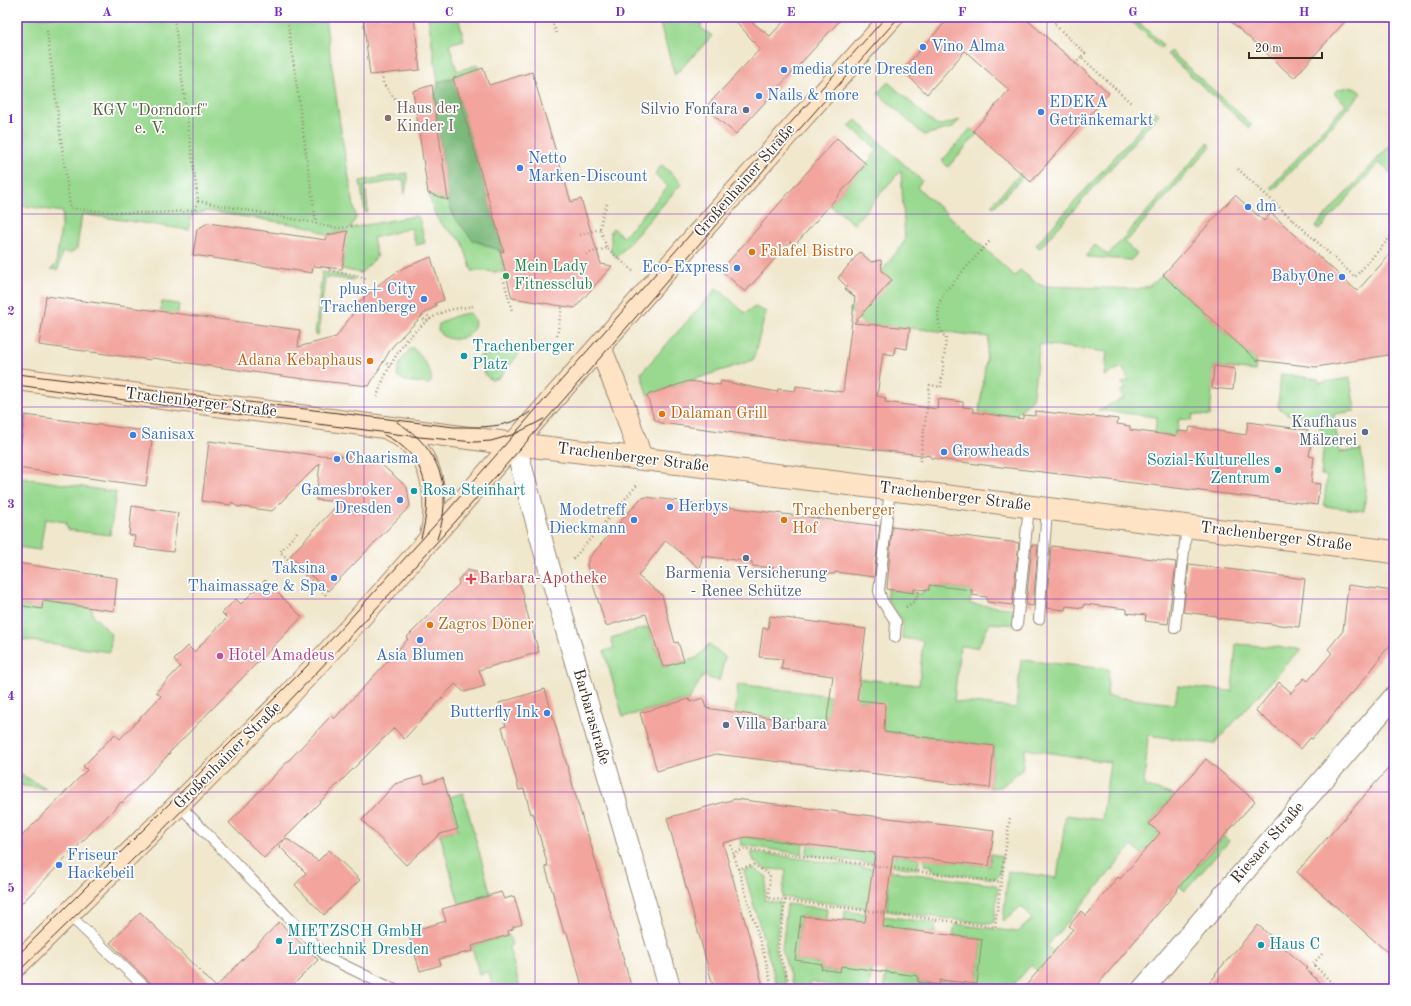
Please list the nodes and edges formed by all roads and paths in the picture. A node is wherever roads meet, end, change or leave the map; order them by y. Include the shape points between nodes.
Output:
1 (174, 17) edge
2 (287, 17) edge
3 (551, 17) edge
4 (892, 17) edge
5 (1061, 17) edge
6 (47, 31) dead end
7 (556, 33) dead end
8 (1081, 57) junction
9 (1075, 64) dead end
10 (382, 74) dead end
11 (1131, 103) dead end
12 (405, 112) dead end
13 (1238, 169) dead end
14 (198, 201) junction
15 (607, 204) dead end
16 (316, 223) junction
17 (353, 226) dead end
18 (600, 229) junction
19 (1394, 233) edge
20 (580, 235) dead end
21 (991, 240) dead end
22 (606, 248) junction
23 (586, 254) dead end
24 (329, 268) dead end
25 (506, 276) dead end
26 (367, 279) dead end
27 (652, 288) junction
28 (474, 306) dead end
29 (562, 306) dead end
30 (512, 311) dead end
31 (426, 312) dead end
32 (421, 316) dead end
33 (430, 320) junction
34 (426, 322) junction
35 (402, 336) dead end
36 (556, 336) dead end
37 (407, 340) junction
38 (600, 347) junction
39 (384, 362) dead end
40 (391, 365) junction
41 (17, 379) edge
42 (377, 397) dead end
43 (384, 427) junction
44 (515, 444) junction
45 (641, 458) junction
46 (920, 461) dead end
47 (637, 485) dead end
48 (890, 489) junction
49 (1038, 507) junction
50 (1187, 526) junction
51 (297, 532) dead end
52 (430, 539) junction
53 (1394, 552) edge
54 (574, 559) dead end
55 (920, 589) dead end
56 (327, 596) dead end
57 (891, 615) junction
58 (1039, 620) dead end
59 (1017, 625) dead end
60 (1175, 628) dead end
61 (895, 637) dead end
62 (1394, 697) edge
63 (178, 804) junction
64 (1010, 817) dead end
65 (731, 845) dead end
66 (734, 856) junction
67 (738, 869) junction
68 (1001, 882) junction
69 (784, 900) junction
70 (68, 914) junction
71 (1322, 954) dead end
72 (17, 965) edge
73 (147, 989) edge
74 (393, 989) edge
75 (670, 989) edge
76 (772, 989) edge
77 (791, 989) edge
78 (1143, 989) edge
79 (1338, 989) edge

1 - 14 path
2 - 16 path
3 - 7 path
4 - 27 street, Großenhainer Straße
5 - 8 path via 1054,24 1085,53
6 - 14 path via 70,208 130,214 168,213 195,210
8 - 9 path
8 - 11 path
10 - 12 path via 383,83
13 - 19 path via 1354,277
14 - 16 path
15 - 18 path
16 - 17 path via 334,228
18 - 20 path
18 - 22 path
21 - 46 path via 939,304 942,334 946,338 941,387 930,385
22 - 23 path
22 - 27 path
24 - 26 path via 328,270
25 - 30 path via 503,277
27 - 38 street, Großenhainer Straße
28 - 33 path via 446,311
29 - 36 path
31 - 33 path
32 - 34 path
33 - 34 path
34 - 37 path
35 - 37 path
37 - 40 path
38 - 44 street
38 - 45 street
39 - 40 path
40 - 42 path
41 - 43 street, Trachenberger Straße
43 - 44 street
43 - 52 street via 399,434 424,459 434,492 434,526
44 - 45 street, Trachenberger Straße
44 - 52 street
44 - 75 street, Barbarastraße
45 - 48 street, Trachenberger Straße
47 - 54 path
48 - 49 street, Trachenberger Straße
48 - 57 lane via 879,591
49 - 50 street, Trachenberger Straße
49 - 58 lane
49 - 59 lane
50 - 53 street, Trachenberger Straße
50 - 60 lane
51 - 56 path via 280,552
52 - 63 street, Großenhainer Straße via 288,696
55 - 57 path via 915,601
57 - 61 lane via 896,622
62 - 78 street, Riesaer Straße
63 - 70 street, Großenhainer Straße
63 - 74 lane via 326,957
64 - 68 path
65 - 66 path
66 - 67 path
66 - 68 path via 746,849
67 - 69 path via 754,865 770,875 768,898
67 - 76 path
68 - 69 path via 995,927
69 - 77 path via 778,950
70 - 72 street, Großenhainer Straße
70 - 73 lane
71 - 79 path via 1313,964

